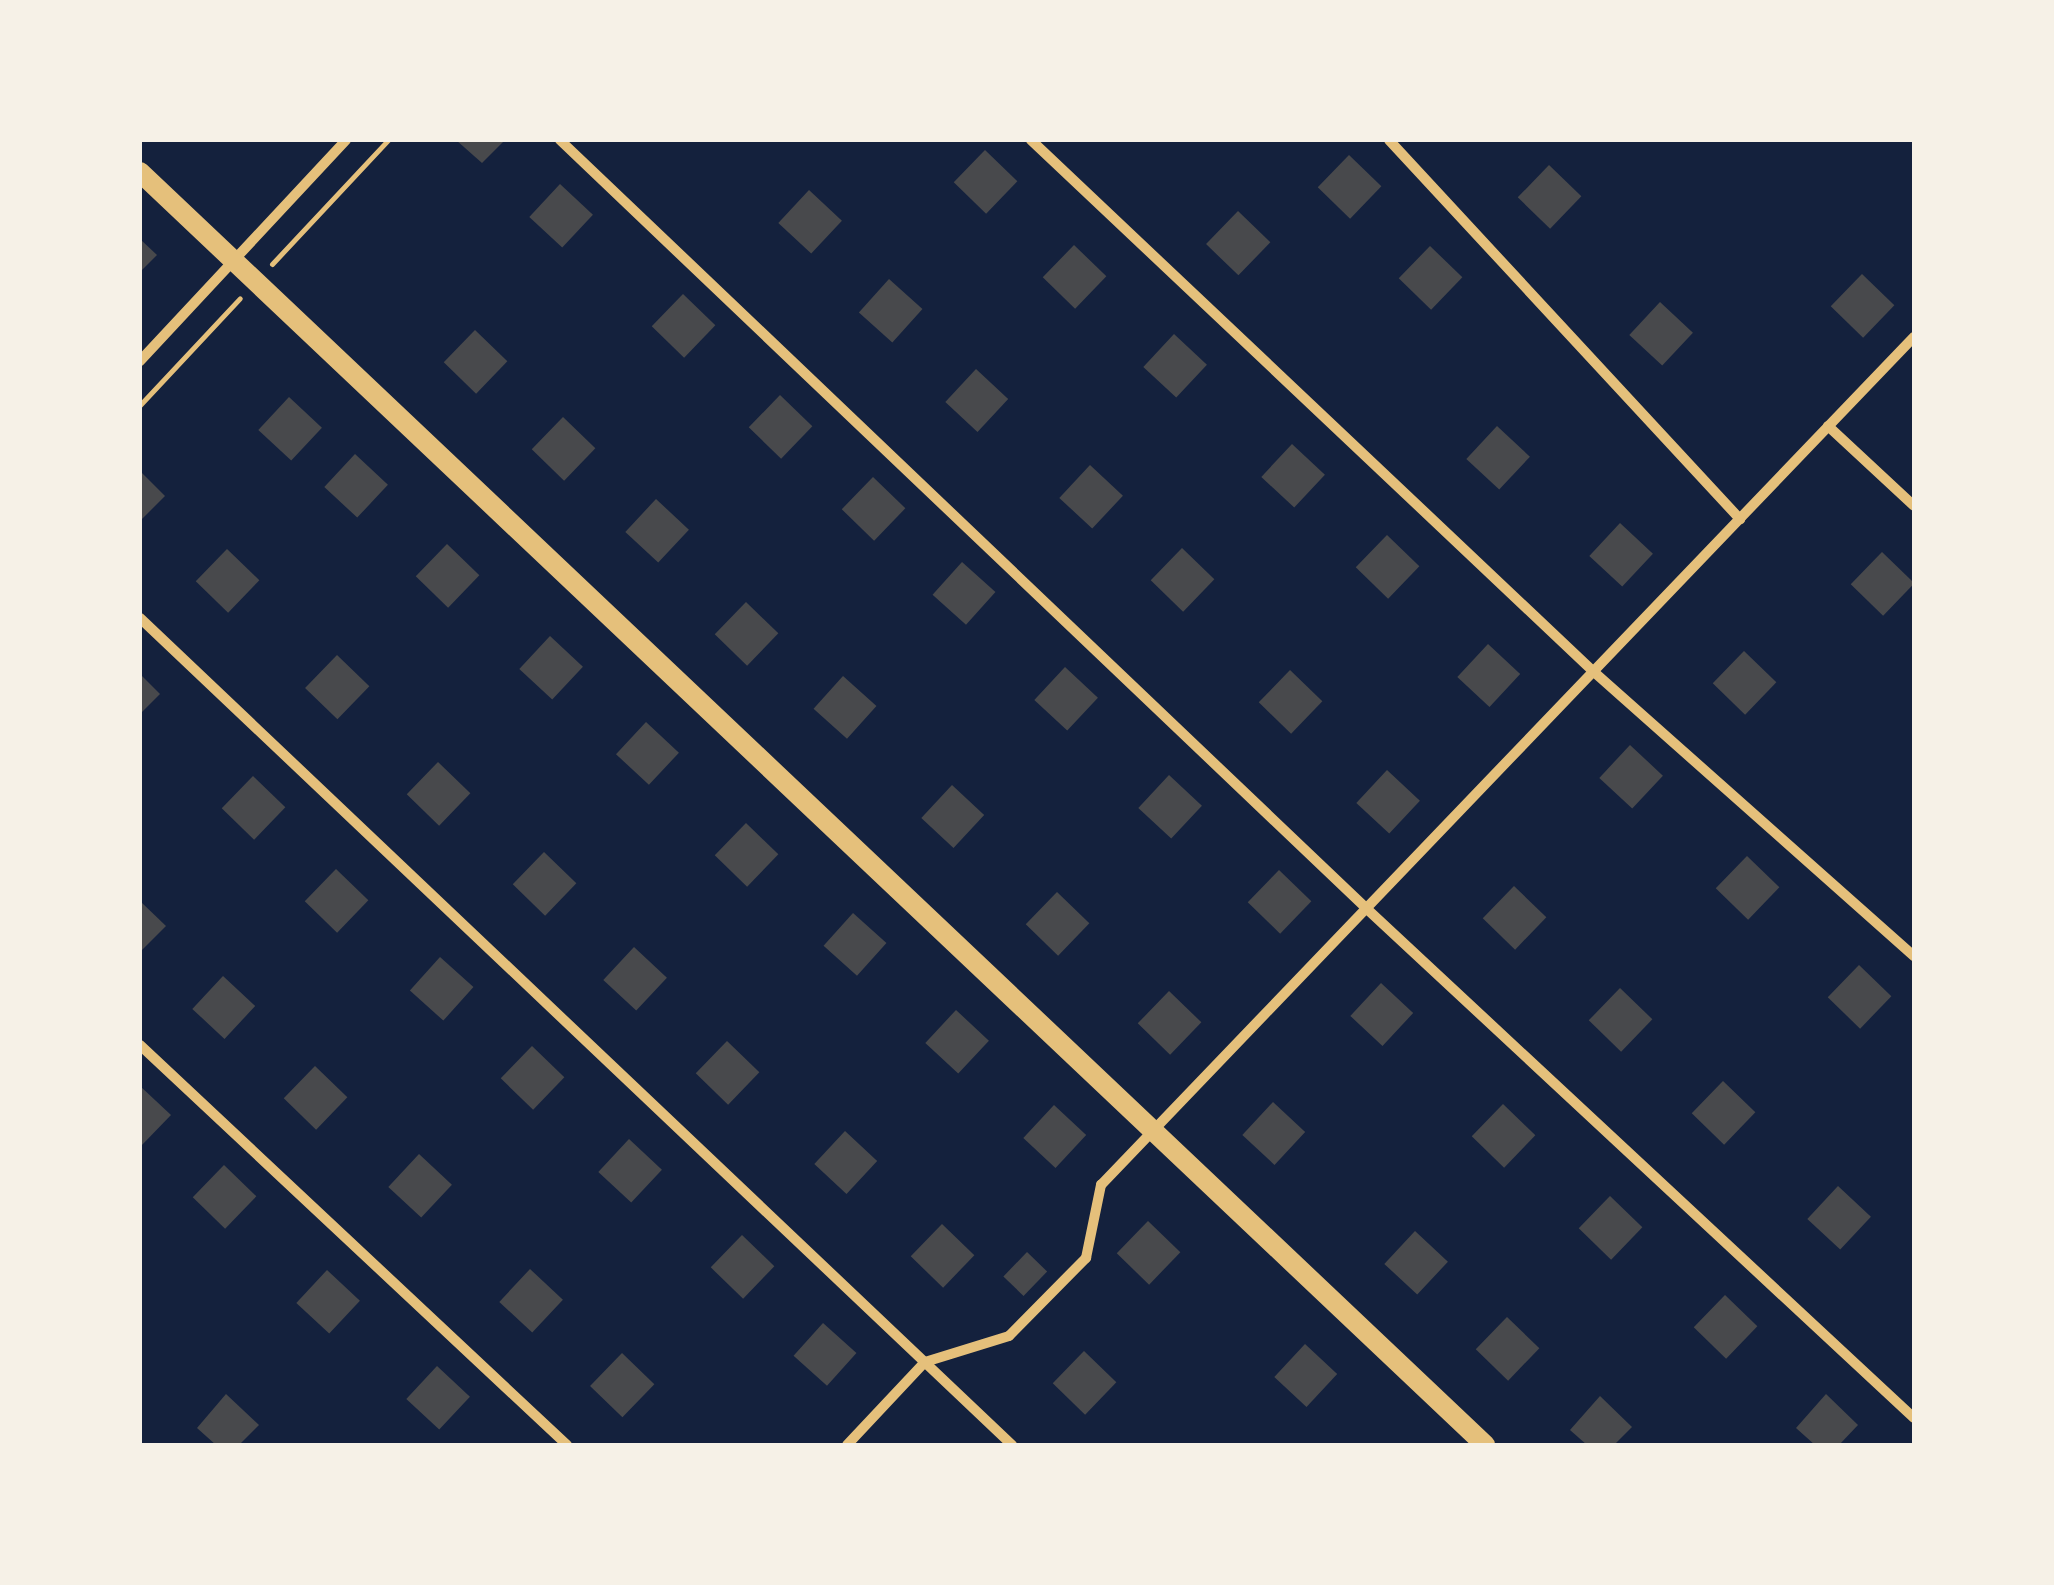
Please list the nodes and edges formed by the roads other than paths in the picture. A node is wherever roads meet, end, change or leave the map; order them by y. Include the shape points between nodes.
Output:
1 (346, 140) edge
2 (560, 140) edge
3 (1031, 140) edge
4 (1389, 140) edge
5 (140, 172) edge
6 (234, 261) junction
7 (1914, 337) edge
8 (140, 361) edge
9 (1828, 426) junction
10 (1914, 506) edge
11 (1740, 519) junction
12 (140, 618) edge
13 (1594, 672) junction
14 (1367, 909) junction
15 (1914, 956) edge
16 (140, 1045) edge
17 (1152, 1130) junction
18 (925, 1362) junction
19 (1914, 1418) edge
20 (567, 1445) edge
21 (847, 1445) edge
22 (1012, 1445) edge
23 (1485, 1445) edge

1 - 6 street
2 - 14 street
3 - 13 street
4 - 11 street
5 - 6 main road
6 - 8 street
6 - 17 main road
7 - 9 street
9 - 10 street
9 - 11 street
11 - 13 street
12 - 18 street
13 - 14 street
13 - 15 street
14 - 17 street
14 - 19 street
16 - 20 street
17 - 18 street via 1101,1185 1086,1258 1008,1336
17 - 23 main road
18 - 21 street
18 - 22 street

